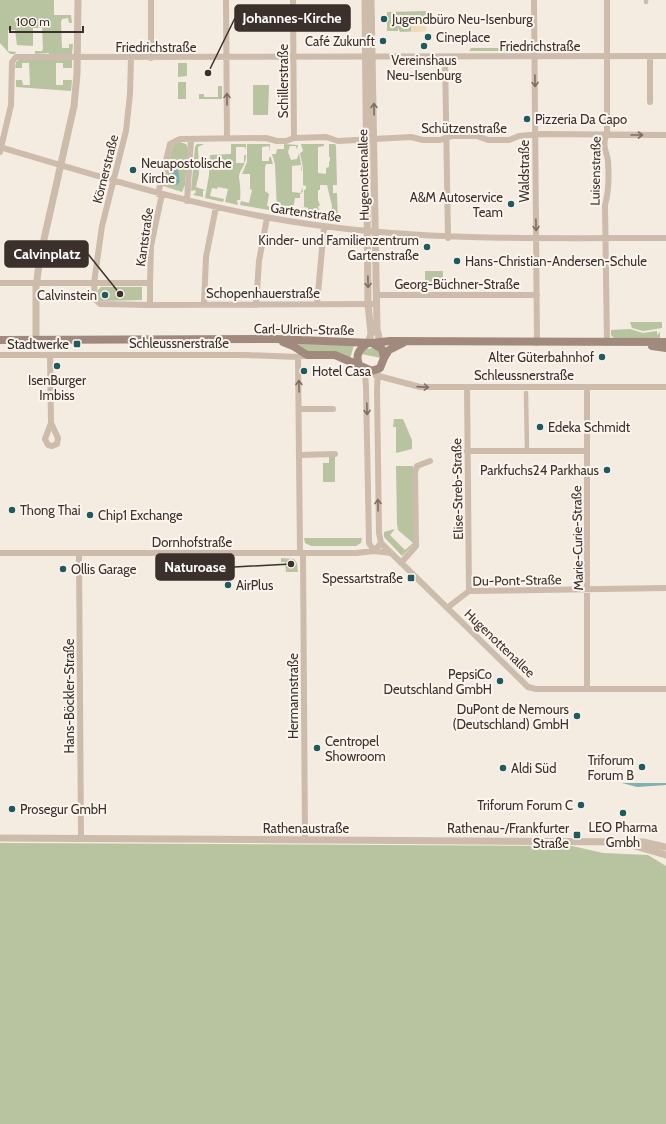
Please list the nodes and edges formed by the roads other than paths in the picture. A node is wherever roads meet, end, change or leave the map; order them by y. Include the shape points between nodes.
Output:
1 (78, 0) edge
2 (151, 0) edge
3 (226, 0) edge
4 (293, 0) edge
5 (365, 0) edge
6 (371, 0) edge
7 (534, 0) edge
8 (607, 0) edge
9 (666, 56) edge
10 (369, 57) junction
11 (445, 57) junction
12 (535, 57) junction
13 (608, 57) junction
14 (650, 57) junction
15 (78, 58) junction
16 (131, 58) junction
17 (151, 58) junction
18 (226, 58) junction
19 (294, 58) junction
20 (650, 102) dead end
21 (607, 134) junction
22 (535, 135) junction
23 (666, 135) edge
24 (227, 138) junction
25 (294, 138) junction
26 (446, 138) junction
27 (191, 139) junction
28 (375, 139) junction
29 (366, 140) junction
30 (0, 149) edge
31 (61, 166) junction
32 (114, 182) junction
33 (160, 194) junction
34 (187, 201) junction
35 (216, 208) junction
36 (267, 218) junction
37 (324, 226) junction
38 (367, 231) junction
39 (376, 232) junction
40 (448, 238) junction
41 (606, 238) junction
42 (666, 238) edge
43 (536, 239) junction
44 (0, 283) edge
45 (36, 283) junction
46 (94, 283) junction
47 (150, 283) junction
48 (377, 295) junction
49 (537, 295) junction
50 (204, 304) junction
51 (256, 304) junction
52 (317, 304) junction
53 (368, 304) junction
54 (377, 304) junction
55 (150, 305) junction
56 (370, 319) junction
57 (0, 340) edge
58 (36, 340) junction
59 (265, 340) junction
60 (376, 342) junction
61 (405, 342) junction
62 (608, 342) junction
63 (666, 342) edge
64 (358, 343) junction
65 (537, 343) junction
66 (666, 348) edge
67 (0, 355) edge
68 (50, 355) junction
69 (302, 356) junction
70 (384, 358) junction
71 (372, 371) junction
72 (467, 387) junction
73 (587, 387) junction
74 (666, 387) edge
75 (526, 393) dead end
76 (299, 409) junction
77 (333, 409) dead end
78 (51, 423) dead end
79 (468, 451) junction
80 (526, 451) junction
81 (587, 451) junction
82 (335, 454) dead end
83 (300, 455) junction
84 (430, 461) dead end
85 (381, 543) junction
86 (374, 551) junction
87 (0, 553) edge
88 (79, 553) junction
89 (302, 553) junction
90 (391, 553) junction
91 (401, 563) junction
92 (666, 588) edge
93 (588, 589) junction
94 (469, 591) junction
95 (447, 608) junction
96 (587, 689) junction
97 (666, 689) edge
98 (0, 838) edge
99 (81, 838) junction
100 (305, 840) junction
101 (613, 842) junction
102 (666, 847) edge
103 (666, 855) edge

1 - 15 street
2 - 17 street
3 - 18 street
4 - 19 street, Schillerstraße
5 - 10 street, Hugenottenallee
6 - 10 street, Hugenottenallee
7 - 12 street, Waldstraße
8 - 13 street, Luisenstraße
9 - 14 street, Friedrichstraße
10 - 11 street, Friedrichstraße
10 - 19 street, Friedrichstraße
28 -> 10 street, Hugenottenallee
10 - 29 street, Hugenottenallee
11 - 12 street, Friedrichstraße
11 - 26 street
12 - 13 street, Friedrichstraße
12 -> 22 street, Waldstraße
13 - 14 street, Friedrichstraße
13 - 21 street, Luisenstraße
14 - 20 street
15 - 16 street, Friedrichstraße
15 - 30 street, Friedrichstraße via 13,59 11,105
15 - 31 street via 74,106
16 - 17 street, Friedrichstraße
16 - 32 street, Körnerstraße via 128,120
17 - 18 street, Friedrichstraße
18 - 19 street, Friedrichstraße
24 -> 18 street
19 - 25 street, Schillerstraße
21 - 22 street, Schützenstraße
21 -> 23 street, Schützenstraße
21 - 41 street, Luisenstraße
22 - 26 street, Schützenstraße via 519,136 509,140 488,140 477,136
22 -> 43 street, Waldstraße
24 - 25 street, Schützenstraße via 266,138 276,141
24 - 27 street, Schützenstraße
25 - 29 street, Schützenstraße
26 - 28 street, Schützenstraße
26 - 40 street
27 - 33 street, Kantstraße via 178,139 170,144
27 - 34 street
28 - 29 street, Schützenstraße
28 - 39 street, Hugenottenallee
29 - 38 street, Hugenottenallee
30 - 31 street, Gartenstraße
31 - 32 street, Gartenstraße
31 - 45 street via 45,229
32 - 33 street, Gartenstraße
32 - 46 street, Körnerstraße via 101,231
33 - 34 street, Gartenstraße
33 - 47 street, Kantstraße via 151,246
34 - 35 street, Gartenstraße
35 - 36 street, Gartenstraße
35 - 50 street via 206,257
36 - 37 street, Gartenstraße
36 - 51 street via 259,261
37 - 38 street, Gartenstraße
37 - 52 street
38 - 39 street, Gartenstraße
38 -> 53 street, Hugenottenallee
39 - 40 street, Gartenstraße
39 - 48 street, Hugenottenallee
40 - 43 street, Gartenstraße
41 - 42 street, Gartenstraße
41 - 43 street, Gartenstraße
41 - 62 street, Luisenstraße
43 - 49 street, Waldstraße
44 - 45 street
45 - 46 street
45 - 58 street
46 - 47 street
46 - 55 street, Körnerstraße via 95,299 100,304
47 - 55 street, Kantstraße
48 - 49 street, Georg-Büchner-Straße
48 - 54 street, Hugenottenallee
49 - 65 street, Waldstraße
50 - 51 street, Schopenhauerstraße
50 - 55 street, Schopenhauerstraße
51 - 52 street, Schopenhauerstraße
52 - 53 street, Schopenhauerstraße
53 - 54 street, Schopenhauerstraße
53 - 56 street, Hugenottenallee
54 - 60 street, Hugenottenallee
56 - 60 street, Hugenottenallee via 371,334
56 - 64 street, Hugenottenallee via 366,338
57 - 58 main road, Carl-Ulrich-Straße
58 - 59 main road, Carl-Ulrich-Straße
59 - 64 main road, Carl-Ulrich-Straße
59 - 69 main road, Schleussnerstraße via 286,343
60 - 61 main road, Carl-Ulrich-Straße
60 - 64 main road, Carl-Ulrich-Straße
60 - 70 main road, Hugenottenallee
60 - 71 main road, Hugenottenallee via 358,352 357,359
61 - 65 main road, Carl-Ulrich-Straße
61 - 70 main road via 394,346
62 - 63 main road, Carl-Ulrich-Straße
62 - 65 main road, Carl-Ulrich-Straße
62 - 66 main road, Carl-Ulrich-Straße
67 - 68 street, Schleussnerstraße
68 - 69 street, Schleussnerstraße
68 - 78 street
69 - 71 main road, Schleussnerstraße via 344,358
76 -> 69 street, Hermannstraße
70 - 71 main road, Hugenottenallee
71 -> 72 street, Schleussnerstraße via 420,387
85 -> 71 street, Hugenottenallee
71 -> 86 street, Hugenottenallee via 366,387 368,540
72 - 73 street, Schleussnerstraße
72 - 79 street, Elise-Streb-Straße
73 - 74 street, Schleussnerstraße
73 - 81 street, Marie-Curie-Straße
75 - 80 street
76 - 77 street
76 - 83 street, Hermannstraße
79 - 80 street
79 - 94 street, Elise-Streb-Straße
80 - 81 street
81 - 93 street, Marie-Curie-Straße
82 - 83 street
83 - 89 street, Hermannstraße
84 - 91 street via 417,466 415,472 416,546
85 - 86 street
85 - 90 street, Hugenottenallee
86 - 89 street, Dornhofstraße
86 - 90 street
87 - 88 street, Dornhofstraße
88 - 89 street, Dornhofstraße
88 - 99 street, Hans-Böckler-Straße
89 - 100 street, Hermannstraße
90 - 91 street, Hugenottenallee
91 - 95 street, Hugenottenallee
92 - 93 street, Du-Pont-Straße
93 - 94 street, Du-Pont-Straße
93 - 96 street, Marie-Curie-Straße
94 - 95 street, Du-Pont-Straße
95 - 96 street, Hugenottenallee via 528,687
96 - 97 street, Hugenottenallee
98 - 99 street, Rathenaustraße
99 - 100 street, Rathenaustraße
100 - 101 street, Rathenaustraße
101 - 102 street, Rathenaustraße via 643,842
101 - 103 street, Rathenaustraße via 648,848

